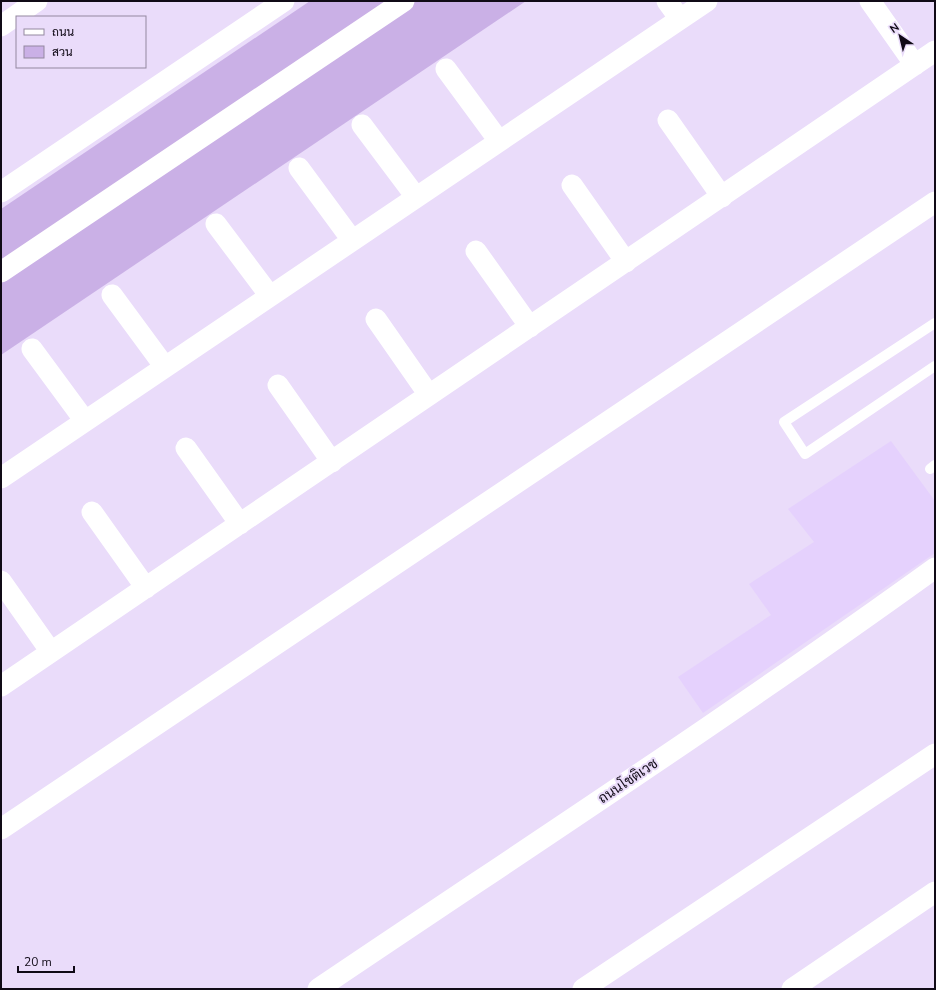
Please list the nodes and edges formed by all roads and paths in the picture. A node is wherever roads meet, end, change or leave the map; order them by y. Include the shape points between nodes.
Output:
1 (37, 1) edge
2 (284, 1) edge
3 (404, 1) edge
4 (668, 1) edge
5 (708, 1) edge
6 (870, 1) edge
7 (680, 20) junction
8 (1, 26) edge
9 (935, 51) edge
10 (915, 65) junction
11 (446, 69) dead end
12 (668, 120) dead end
13 (362, 125) dead end
14 (499, 141) junction
15 (299, 168) dead end
16 (572, 185) dead end
17 (1, 192) edge
18 (416, 197) junction
19 (722, 197) junction
20 (935, 202) edge
21 (216, 224) dead end
22 (352, 240) junction
23 (476, 251) dead end
24 (626, 262) junction
25 (1, 272) edge
26 (112, 295) dead end
27 (270, 296) junction
28 (376, 319) dead end
29 (935, 323) edge
30 (530, 327) junction
31 (32, 349) dead end
32 (935, 366) edge
33 (165, 367) junction
34 (278, 385) dead end
35 (430, 395) junction
36 (85, 421) junction
37 (186, 448) dead end
38 (332, 462) junction
39 (2, 476) edge
40 (92, 512) dead end
41 (240, 524) junction
42 (935, 568) edge
43 (1, 581) edge
44 (146, 588) junction
45 (51, 652) junction
46 (1, 686) edge
47 (935, 754) edge
48 (1, 829) edge
49 (935, 892) edge
50 (318, 989) edge
51 (583, 989) edge
52 (792, 989) edge

1 - 8 street
2 - 17 street
3 - 25 street
4 - 7 street
5 - 7 street
6 - 10 street
7 - 14 street
9 - 10 street
10 - 19 street
11 - 14 street
12 - 19 street
13 - 18 street
14 - 18 street
15 - 22 street
16 - 24 street
18 - 22 street
19 - 24 street
20 - 48 street
21 - 27 street
22 - 27 street
23 - 30 street
24 - 30 street
26 - 33 street
27 - 33 street
28 - 35 street
29 - 32 lane via 784,422 805,454
30 - 35 street
31 - 36 street
33 - 36 street
34 - 38 street
35 - 38 street
36 - 39 street
37 - 41 street
38 - 41 street
40 - 44 street
41 - 44 street
42 - 50 street, ถนนโชติเวช via 700,732
43 - 45 street
44 - 45 street
45 - 46 street
47 - 51 street
49 - 52 street

